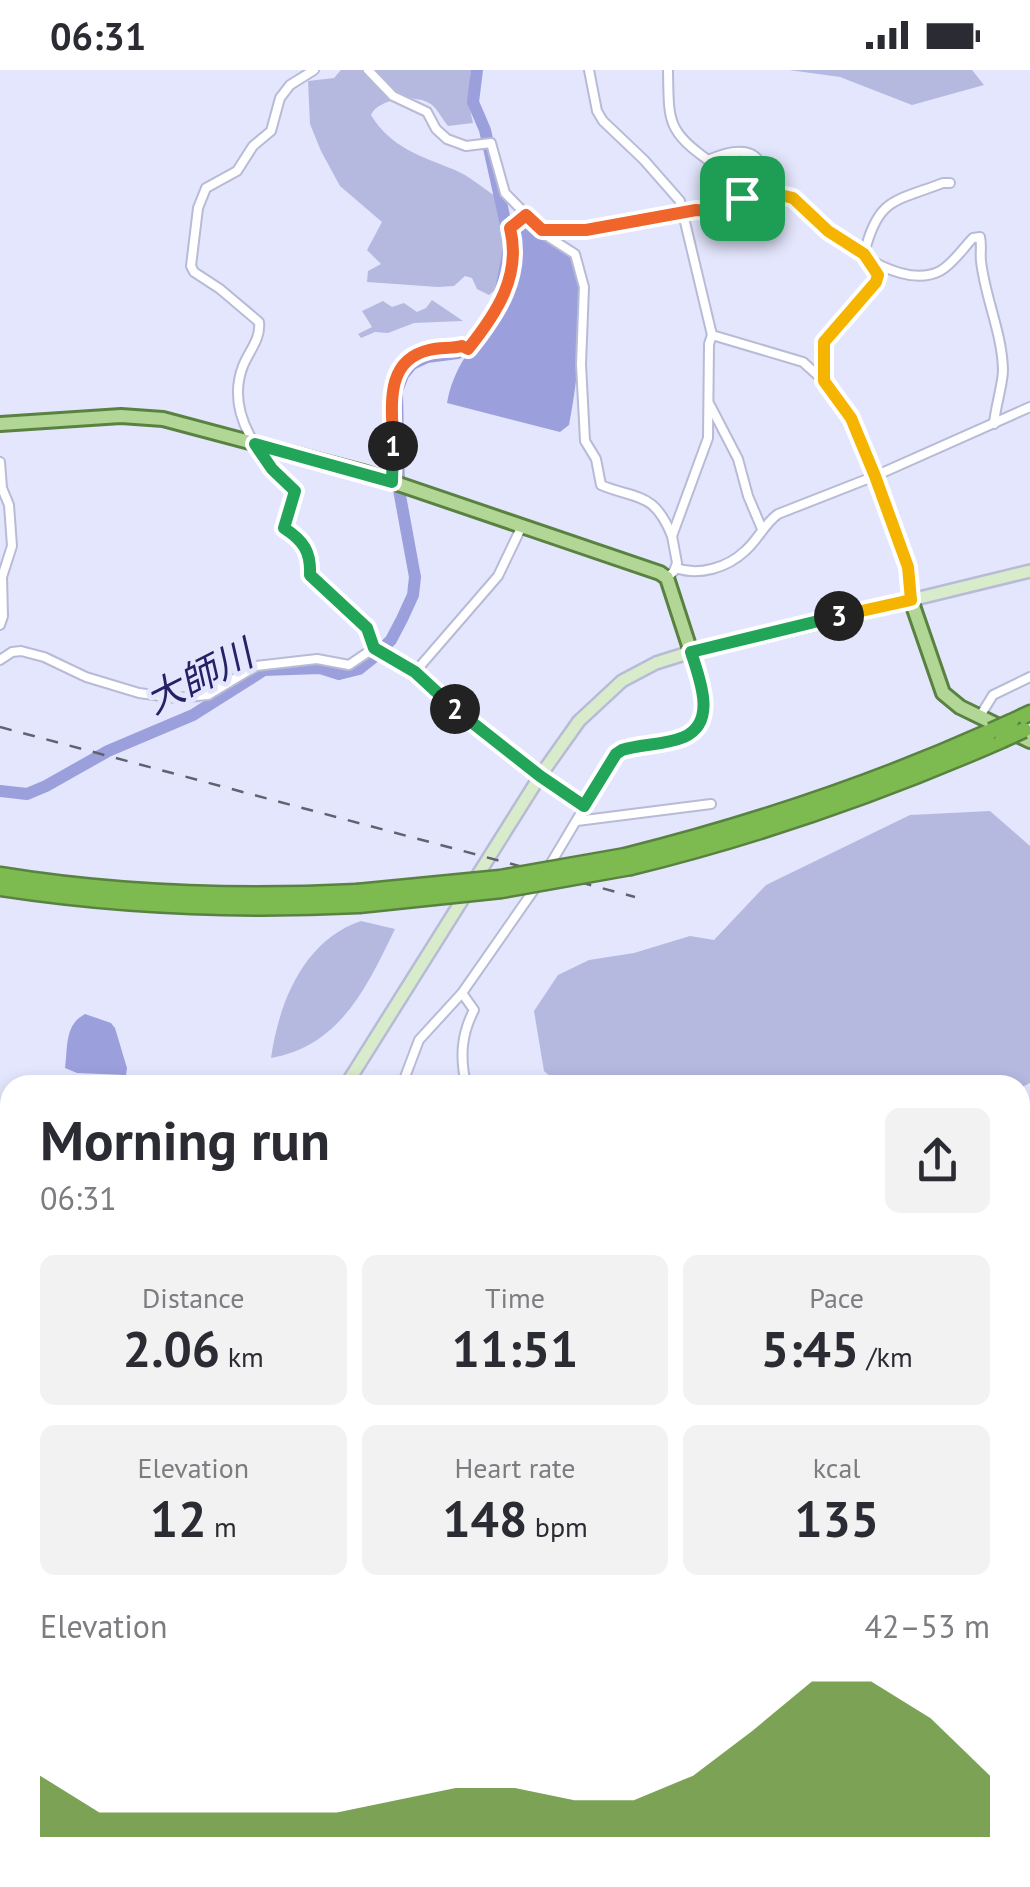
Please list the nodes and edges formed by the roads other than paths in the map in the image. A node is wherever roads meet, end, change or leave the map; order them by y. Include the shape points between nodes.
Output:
1 (314, 70) edge
2 (368, 70) edge
3 (588, 70) edge
4 (668, 70) edge
5 (950, 183) dead end
6 (772, 193) junction
7 (682, 213) junction
8 (526, 215) junction
9 (542, 230) junction
10 (864, 254) junction
11 (712, 335) junction
12 (824, 381) junction
13 (708, 401) junction
14 (1030, 406) edge
15 (0, 424) edge
16 (994, 424) junction
17 (255, 444) junction
18 (0, 462) edge
19 (875, 476) junction
20 (397, 484) junction
21 (521, 528) junction
22 (762, 529) junction
23 (672, 536) junction
24 (1030, 571) edge
25 (671, 573) junction
26 (911, 600) junction
27 (0, 625) edge
28 (377, 649) junction
29 (691, 652) junction
30 (0, 660) edge
31 (415, 672) junction
32 (1030, 678) edge
33 (1030, 713) edge
34 (980, 716) junction
35 (1024, 730) edge
36 (540, 776) junction
37 (711, 804) dead end
38 (584, 806) junction
39 (578, 821) junction
40 (0, 875) edge
41 (33, 887) junction
42 (0, 888) edge
43 (462, 993) junction
44 (352, 1075) edge
45 (406, 1075) edge
46 (465, 1075) edge

1 - 17 street via 290,85 271,131 237,171 206,188 198,208 191,266 259,322 237,389
2 - 8 street via 392,96 427,112 446,139 488,144 504,193
3 - 7 street via 597,112 672,190
4 - 6 street via 680,139 708,160 734,151 755,156 766,167
5 - 10 street via 884,207
6 - 7 street via 747,196 721,212
6 - 10 street via 793,198
7 - 9 street via 586,230
7 - 11 street
8 - 9 street
8 - 20 street via 510,228 510,270 500,307 465,347 420,353 395,379
9 - 23 street via 575,254 584,286 585,441 601,485 646,500
10 - 12 street via 878,278 824,342
10 - 16 street via 898,272 926,276 980,238 1003,372
11 - 12 street via 795,358
11 - 13 street
12 - 19 street via 851,418
13 - 22 street via 738,459
13 - 23 street via 705,450
14 - 16 street
15 - 17 main road via 147,417
16 - 19 street
17 - 20 main road
17 - 28 street via 295,491 284,528 309,552 310,575 367,628
18 - 27 street via 12,546 2,577
19 - 22 street via 778,514
19 - 26 street via 908,567
20 - 21 main road
21 - 25 main road
21 - 31 street via 498,576
22 - 25 street via 744,553 711,570
23 - 25 street
24 - 26 main road
25 - 29 main road
26 - 29 main road
26 - 34 main road via 943,694
28 - 30 street via 348,665 318,660 256,666 208,696 176,698 122,688 22,651
28 - 31 street
29 - 36 main road via 640,671 606,694
29 - 38 street via 702,685 700,723 682,738 616,754
31 - 36 street
32 - 34 street via 992,696
33 - 35 highway
34 - 35 main road
35 - 41 highway, bridge via 997,736 864,799 710,848 502,890 215,906
36 - 38 street
36 - 44 main road
37 - 39 street
38 - 39 street
39 - 43 street
40 - 41 highway
41 - 42 highway
43 - 45 street via 418,1040
43 - 46 street via 474,1010 464,1030

